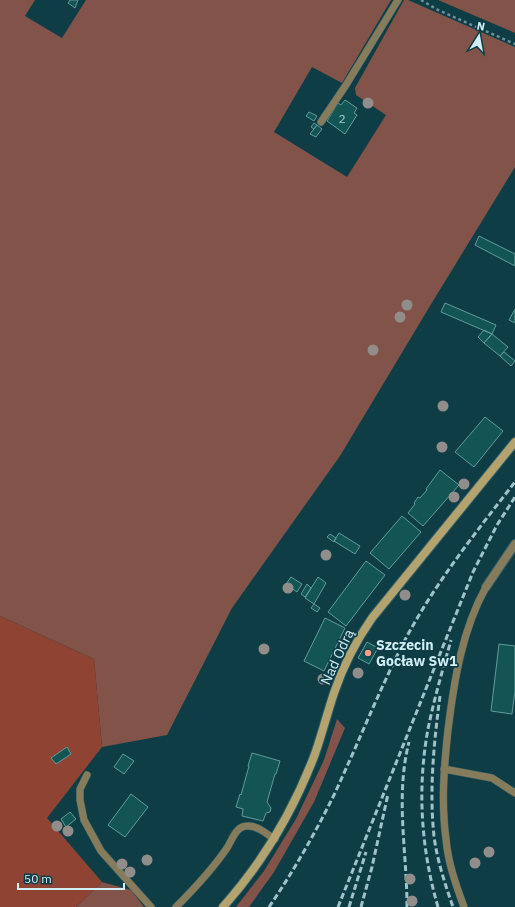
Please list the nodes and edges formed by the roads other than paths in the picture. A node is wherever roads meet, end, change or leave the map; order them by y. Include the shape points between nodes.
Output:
1 (398, 0) edge
2 (321, 122) dead end
3 (515, 442) edge
4 (515, 544) edge
5 (486, 587) joint
6 (444, 769) junction
7 (87, 775) dead end
8 (515, 793) edge
9 (275, 839) junction
10 (151, 907) edge
11 (176, 907) edge
12 (223, 907) edge
13 (464, 907) edge

1 - 2 lane
3 - 9 street, Nad Odrą via 372,618 361,635 341,674 304,781
4 - 5 street
5 - 6 lane via 465,638 451,711
6 - 8 lane via 492,778
6 - 13 lane via 446,841
7 - 10 lane via 80,789 84,820 101,851
9 - 11 lane via 258,828 246,826 238,829 206,877
9 - 12 street, Nad Odrą

